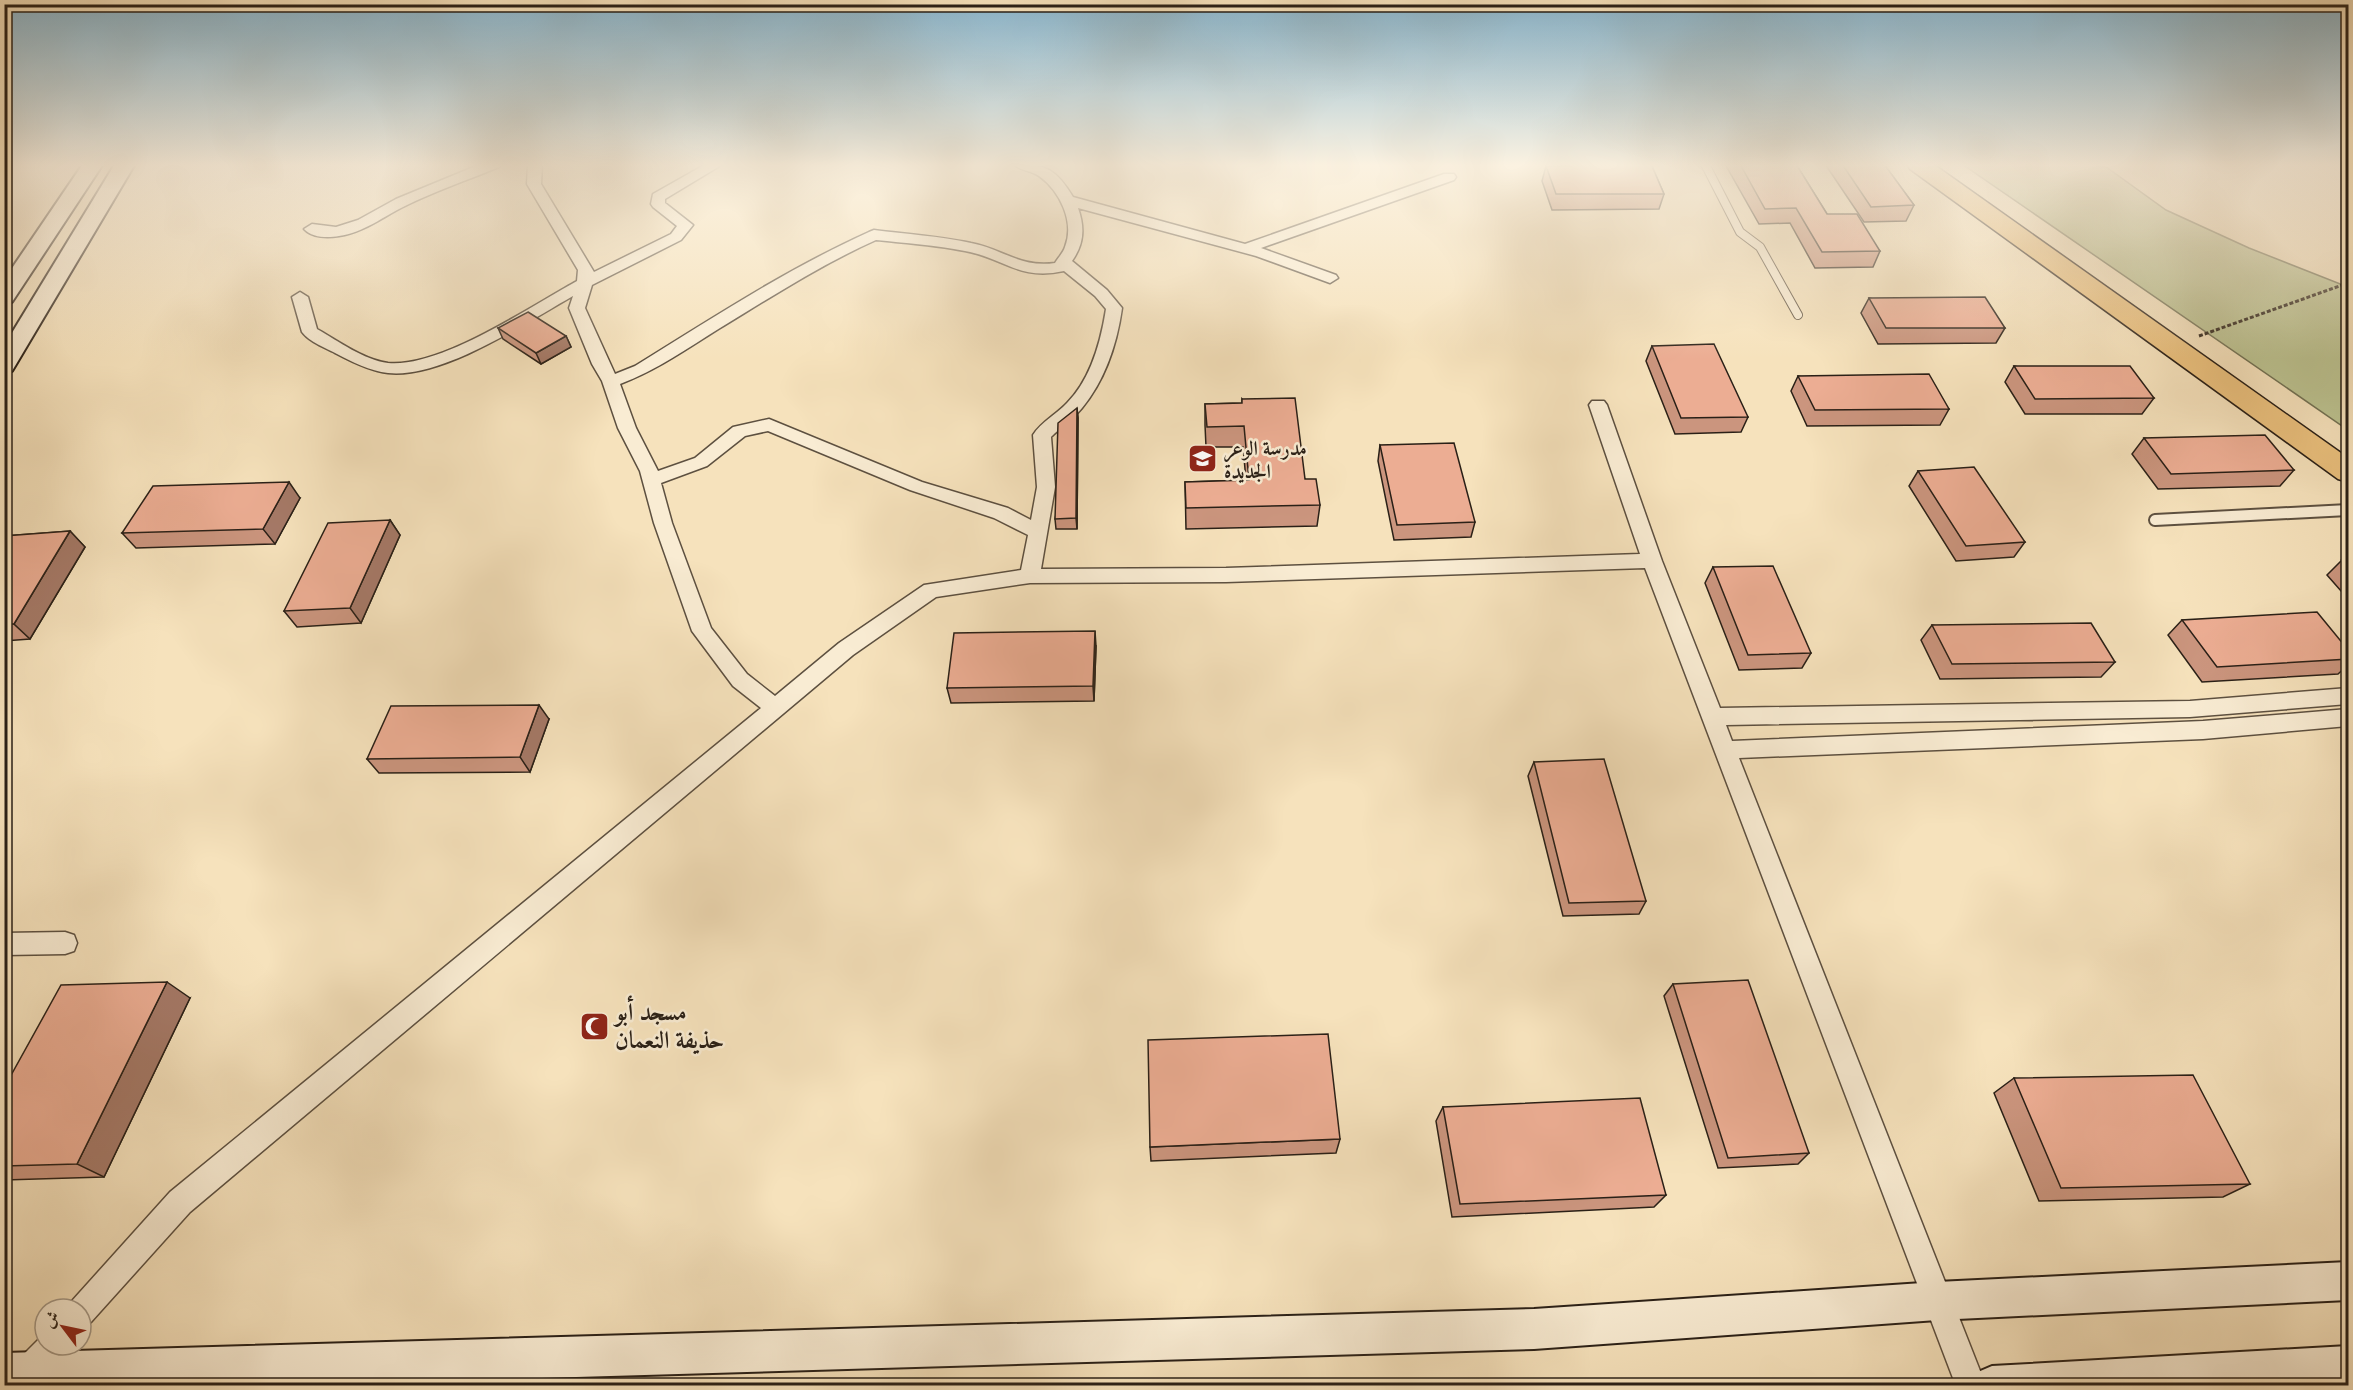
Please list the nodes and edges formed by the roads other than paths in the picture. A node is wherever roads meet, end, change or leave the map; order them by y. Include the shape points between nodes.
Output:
1 (50, 229) edge
2 (86, 229) edge
3 (312, 229) dead end
4 (347, 229) edge
5 (561, 229) edge
6 (682, 229) edge
7 (1075, 229) edge
8 (1172, 229) edge
9 (1302, 229) edge
10 (1738, 229) edge
11 (2009, 229) edge
12 (2040, 229) edge
13 (1245, 249) junction
14 (1063, 262) junction
15 (1330, 278) dead end
16 (585, 283) junction
17 (4, 297) edge
18 (300, 297) dead end
19 (1798, 315) dead end
20 (4, 366) edge
21 (611, 381) junction
22 (1598, 405) dead end
23 (2330, 430) dead end
24 (2349, 472) edge
25 (651, 480) junction
26 (2349, 510) edge
27 (2155, 520) dead end
28 (1039, 532) junction
29 (1652, 561) junction
30 (1030, 576) junction
31 (2349, 696) edge
32 (776, 708) junction
33 (1711, 717) junction
34 (2349, 718) edge
35 (1725, 750) junction
36 (65, 943) dead end
37 (4, 944) edge
38 (2349, 1281) edge
39 (93, 1299) edge
40 (1937, 1301) junction
41 (27, 1364) edge
42 (2349, 1366) edge
43 (1971, 1386) edge
44 (1992, 1386) edge

1 - 17 main road
2 - 20 main road
3 - 4 street via 338,232
5 - 16 street via 586,270
6 - 16 street via 675,237
7 - 14 street via 1073,247
8 - 13 street
9 - 13 street
10 - 19 lane via 1760,247
11 - 24 main road
12 - 23 main road
13 - 15 street
14 - 21 street via 1060,267 1038,270 970,247 874,235 772,289 641,370
14 - 28 street via 1114,308 1111,332 1089,387 1042,435 1046,487
16 - 18 street via 503,330 439,358 389,368 347,353 310,332
16 - 21 street via 577,308
21 - 25 street
22 - 29 street
25 - 28 street via 701,462 739,431 769,425 916,486 1001,513
25 - 32 street via 702,631 740,680
26 - 27 lane
28 - 30 street
29 - 30 street via 1226,575
29 - 33 street
30 - 32 street via 931,590 846,649
31 - 33 street via 2190,710
32 - 39 street via 180,1202
33 - 35 street
34 - 35 street via 2203,730
35 - 40 street
36 - 37 street
38 - 40 main road
40 - 41 main road via 1534,1329
40 - 43 street
42 - 44 main road

